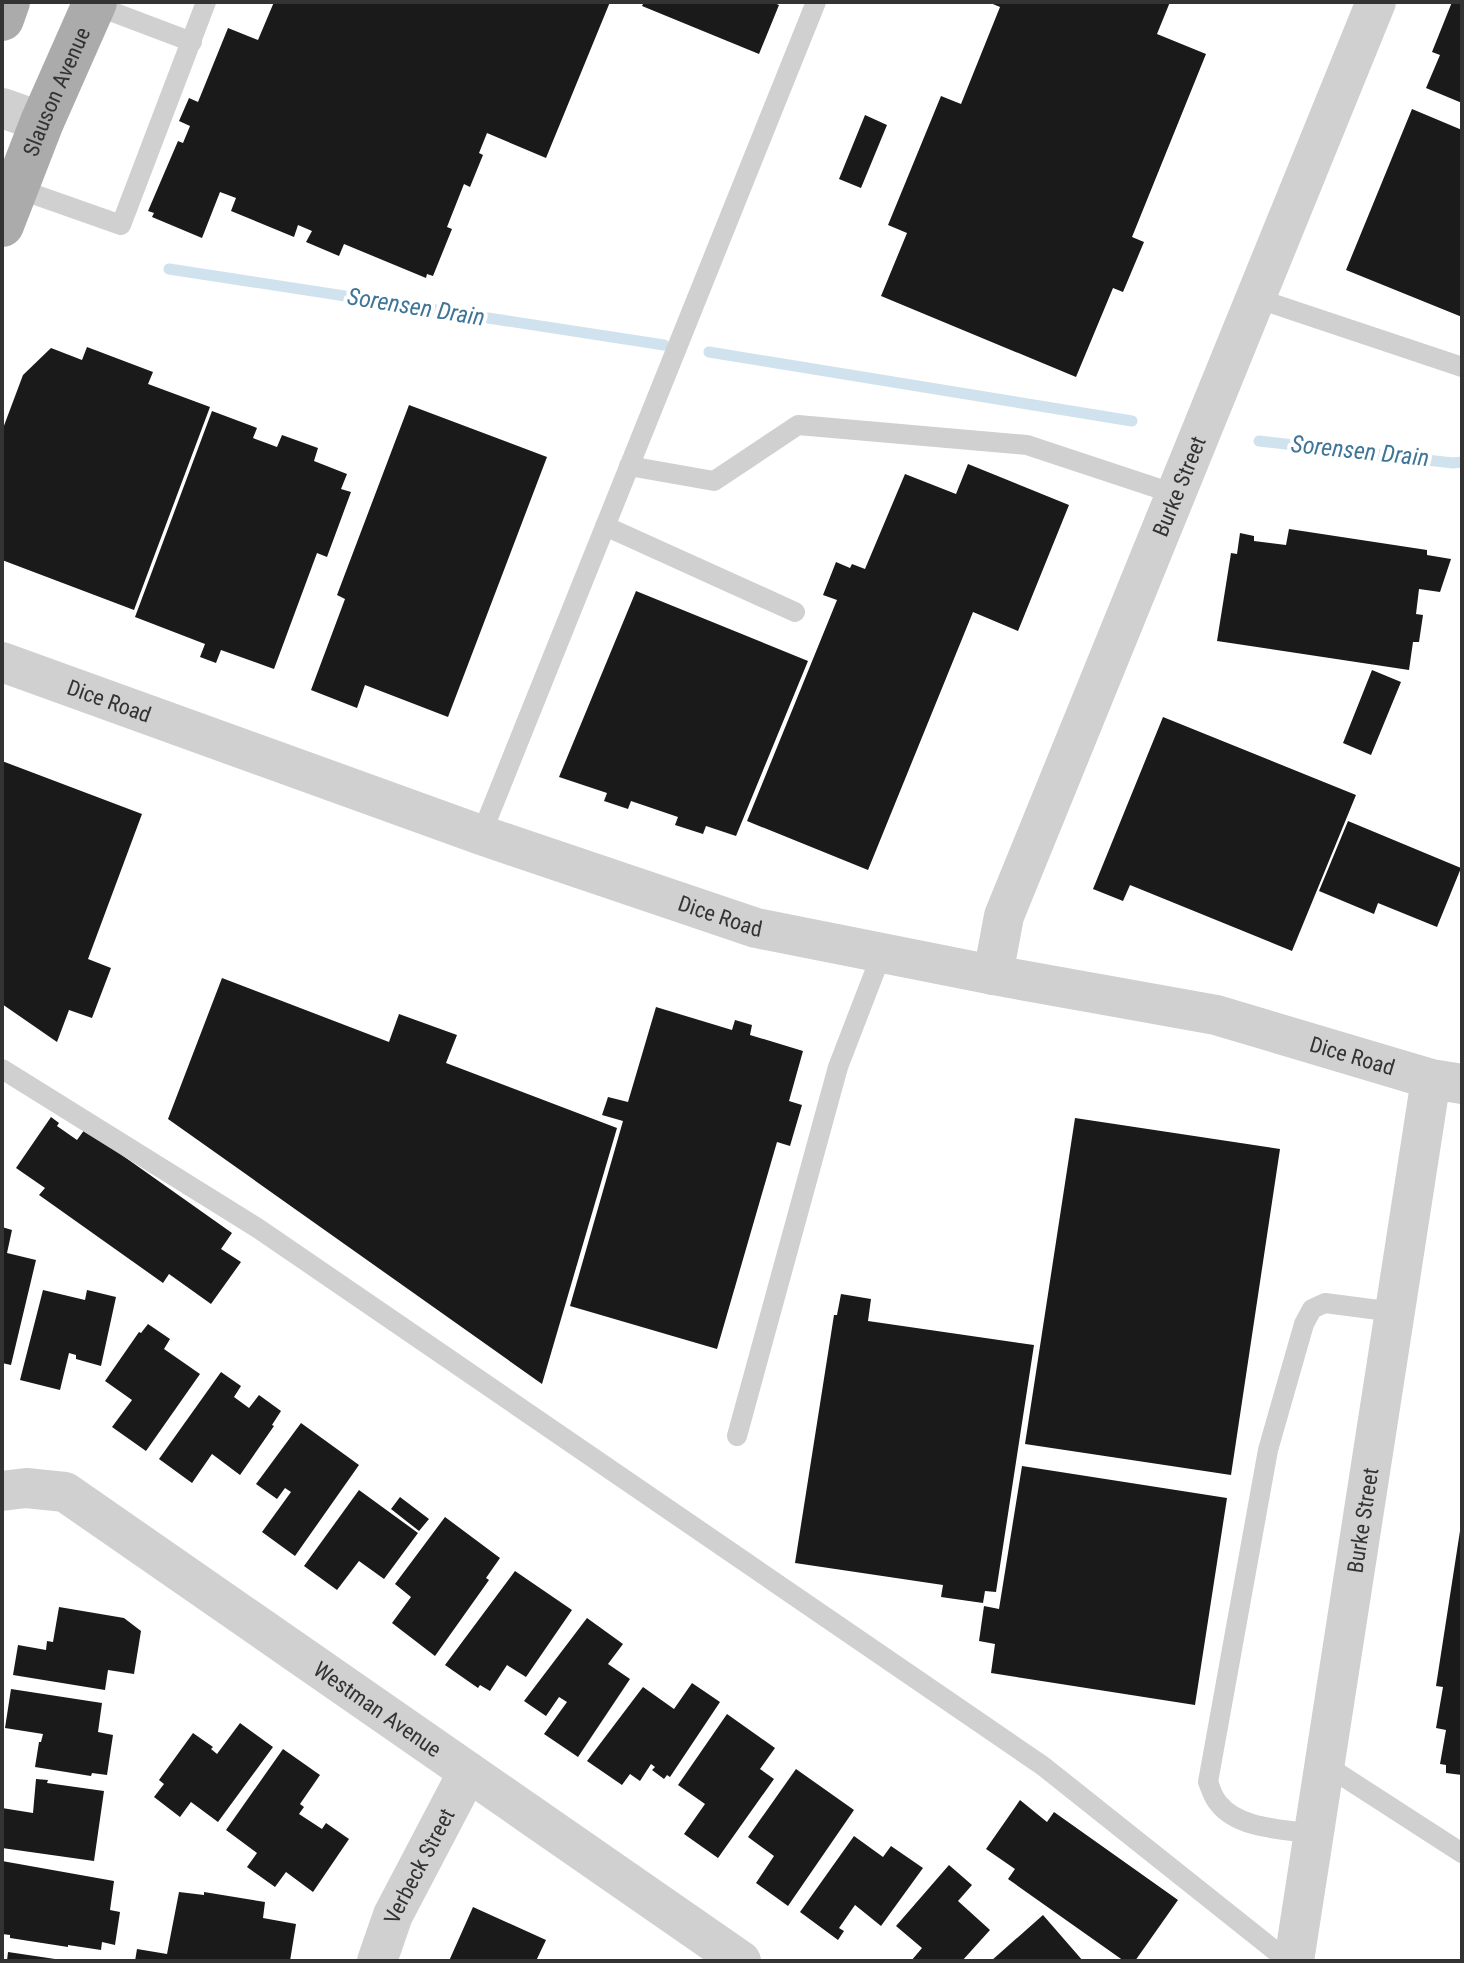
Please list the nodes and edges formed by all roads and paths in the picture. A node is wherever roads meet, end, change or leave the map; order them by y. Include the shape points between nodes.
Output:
1 (8, 2) edge
2 (206, 2) edge
3 (816, 2) edge
4 (1376, 2) edge
5 (95, 3) edge
6 (2, 19) edge
7 (192, 42) junction
8 (22, 115) edge
9 (9, 206) edge
10 (1256, 298) junction
11 (1462, 367) edge
12 (629, 466) junction
13 (1175, 494) junction
14 (605, 526) junction
15 (795, 612) dead end
16 (2, 662) edge
17 (481, 835) junction
18 (882, 953) junction
19 (993, 975) junction
20 (2, 1069) edge
21 (1446, 1082) edge
22 (1394, 1312) junction
23 (737, 1436) dead end
24 (2, 1491) edge
25 (1324, 1764) junction
26 (468, 1772) junction
27 (1313, 1834) junction
28 (1462, 1853) edge
29 (377, 1961) edge
30 (741, 1961) edge
31 (1291, 1961) edge

1 - 6 main road
2 - 7 lane
3 - 12 lane
4 - 10 street, Burke Street
5 - 7 lane
5 - 8 main road, Slauson Avenue
7 - 9 lane via 121,225
8 - 9 main road, Slauson Avenue
10 - 11 lane
10 - 13 street, Burke Street
12 - 13 lane via 714,481 798,425 1027,445
12 - 14 lane
13 - 19 street, Burke Street via 1004,916
14 - 15 lane
14 - 17 lane
16 - 17 street, Dice Road
17 - 18 street, Dice Road via 756,928
18 - 19 street, Dice Road
18 - 23 lane via 838,1067
19 - 21 street, Dice Road via 1216,1015
20 - 31 lane via 259,1229 1043,1766
21 - 22 street, Burke Street
22 - 25 street, Burke Street
22 - 27 lane via 1325,1303 1312,1309 1304,1324 1268,1450 1208,1782 1226,1812 1249,1823
24 - 26 street, Westman Avenue via 65,1492
25 - 27 street, Burke Street
25 - 28 lane
26 - 29 street, Verbeck Street via 393,1915
26 - 30 street, Westman Avenue
27 - 31 street, Burke Street

